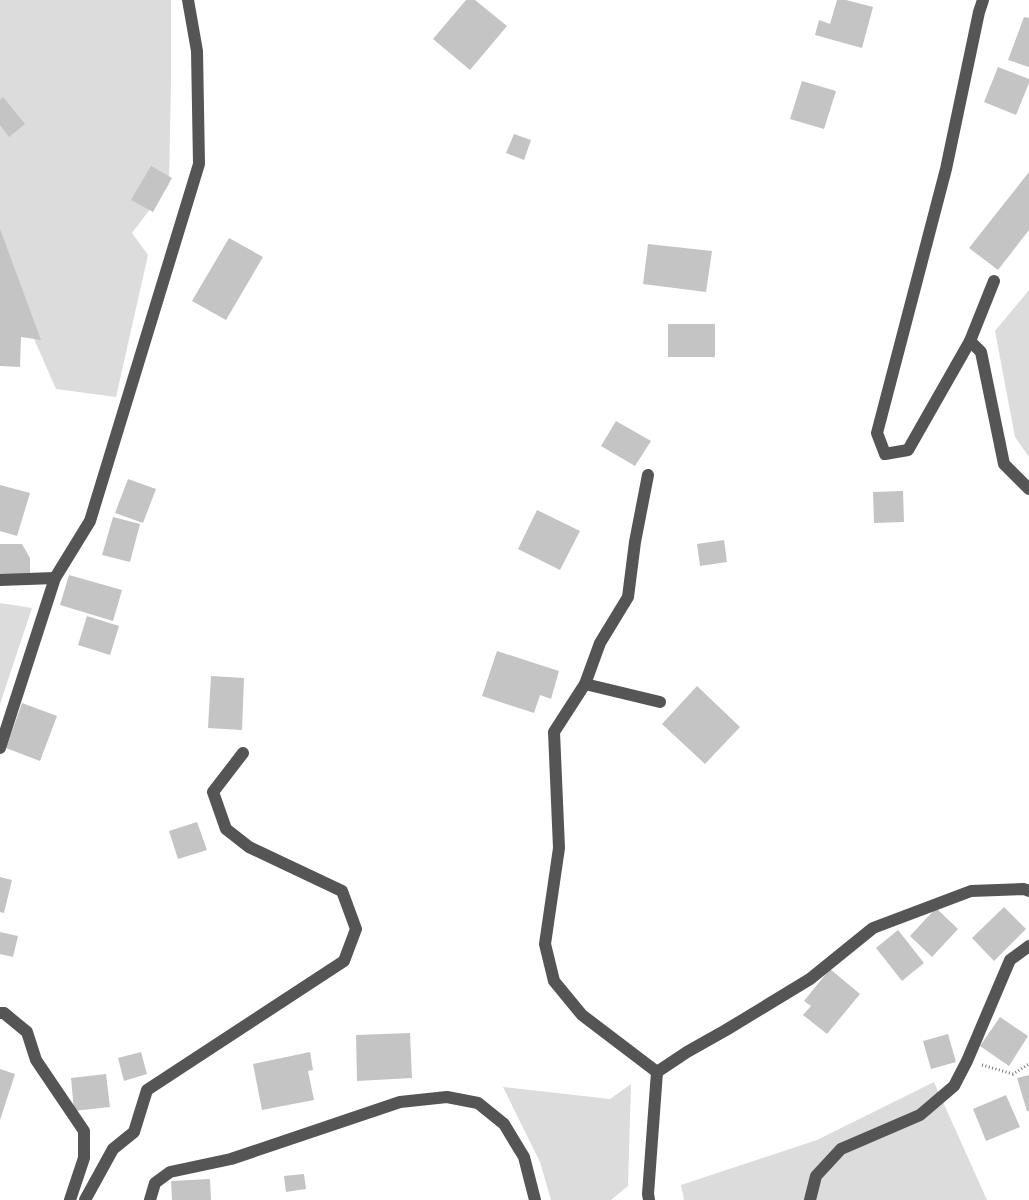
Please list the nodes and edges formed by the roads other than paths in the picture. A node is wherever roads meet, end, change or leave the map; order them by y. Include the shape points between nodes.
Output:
1 (188, 0) edge
2 (984, 0) edge
3 (994, 281) dead end
4 (970, 341) junction
5 (648, 475) dead end
6 (1029, 488) edge
7 (55, 578) junction
8 (0, 580) edge
9 (585, 684) junction
10 (660, 702) dead end
11 (0, 748) edge
12 (243, 753) dead end
13 (1029, 891) edge
14 (1029, 946) edge
15 (0, 1013) edge
16 (657, 1072) junction
17 (646, 1198) edge
18 (70, 1200) edge
19 (85, 1200) edge
20 (150, 1200) edge
21 (535, 1200) edge
22 (810, 1200) edge

1 - 7 street via 197,51 199,164 90,521
2 - 4 street via 946,169 877,434 885,454 908,450
3 - 4 street
4 - 6 street via 981,352 1004,464
5 - 9 street via 628,597 600,643
7 - 8 street
7 - 11 street
9 - 10 street
9 - 16 street via 554,732 559,848 545,944 554,981 582,1015
12 - 19 street via 213,792 226,829 249,847 342,891 356,929 344,961 147,1090 134,1132 113,1149
13 - 16 street via 971,891 873,928 810,979
14 - 22 street via 1010,960 954,1086 920,1115 841,1149 816,1176
15 - 18 street via 27,1032 36,1060 84,1131 84,1158
16 - 17 street
20 - 21 street via 155,1183 170,1172 231,1159 400,1102 447,1097 478,1103 504,1124 524,1157

